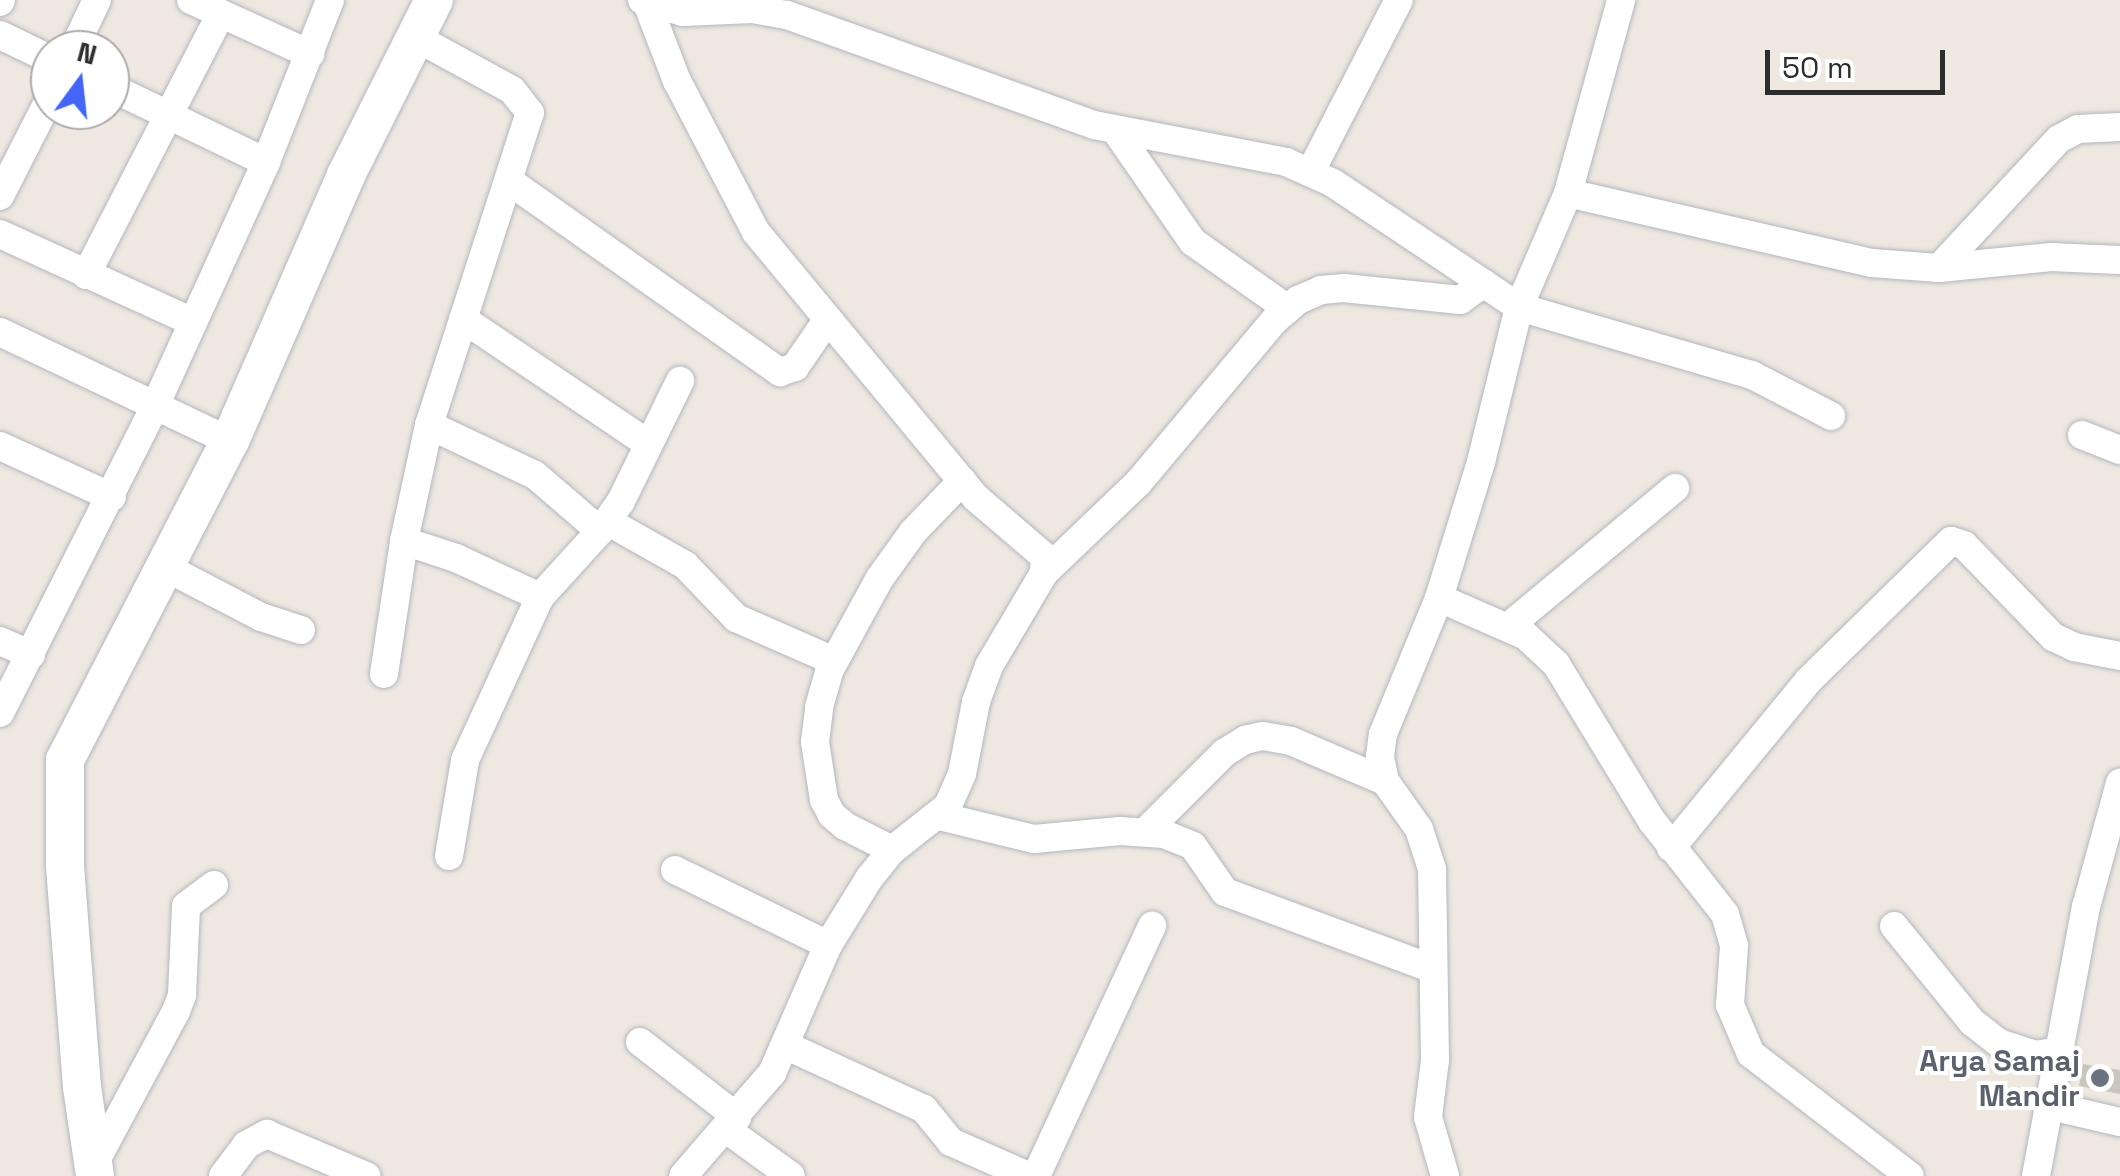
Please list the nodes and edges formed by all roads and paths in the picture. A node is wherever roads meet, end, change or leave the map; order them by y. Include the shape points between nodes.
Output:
1 (97, 0) edge
2 (191, 0) edge
3 (330, 0) edge
4 (434, 0) edge
5 (1399, 0) edge
6 (1621, 0) edge
7 (644, 1) edge
8 (685, 6) edge
9 (221, 14) junction
10 (83, 30) edge
11 (0, 35) edge
12 (416, 36) junction
13 (30, 49) edge
14 (310, 54) junction
15 (130, 96) edge
16 (166, 113) junction
17 (2120, 127) edge
18 (34, 130) edge
19 (1116, 131) junction
20 (266, 162) junction
21 (1311, 171) junction
22 (509, 181) junction
23 (1568, 193) junction
24 (0, 196) edge
25 (0, 234) edge
26 (2120, 260) edge
27 (1939, 268) junction
28 (86, 274) junction
29 (1484, 283) junction
30 (1519, 306) junction
31 (1288, 309) junction
32 (463, 319) junction
33 (828, 319) junction
34 (193, 322) junction
35 (0, 332) edge
36 (680, 381) dead end
37 (155, 406) junction
38 (1830, 416) dead end
39 (429, 425) junction
40 (2082, 434) dead end
41 (230, 441) junction
42 (648, 444) junction
43 (0, 446) edge
44 (2120, 450) edge
45 (962, 481) junction
46 (1675, 488) dead end
47 (112, 497) junction
48 (603, 526) junction
49 (404, 541) junction
50 (166, 567) junction
51 (1044, 572) junction
52 (540, 598) junction
53 (1440, 598) junction
54 (1509, 626) junction
55 (301, 630) dead end
56 (0, 641) edge
57 (31, 655) junction
58 (2120, 656) edge
59 (834, 660) junction
60 (384, 674) dead end
61 (0, 712) edge
62 (1385, 781) junction
63 (2120, 784) edge
64 (938, 816) junction
65 (1145, 832) junction
66 (1671, 848) junction
67 (892, 850) junction
68 (449, 856) dead end
69 (675, 870) dead end
70 (214, 885) dead end
71 (1152, 926) dead end
72 (1894, 926) dead end
73 (828, 946) junction
74 (1430, 968) junction
75 (640, 1042) dead end
76 (787, 1046) junction
77 (2061, 1051) junction
78 (2051, 1106) junction
79 (2120, 1122) edge
80 (732, 1123) junction
81 (94, 1171) edge
82 (1023, 1175) edge
83 (223, 1176) edge
84 (366, 1176) edge
85 (683, 1176) edge
86 (791, 1176) edge
87 (1446, 1176) edge
88 (1910, 1176) edge
89 (2036, 1176) edge

1 - 10 street
2 - 9 street
3 - 14 street
4 - 12 main road
5 - 21 street
6 - 23 street
7 - 8 street
7 - 33 street via 744,212
8 - 19 street via 787,15
9 - 14 street
9 - 16 street
11 - 13 street
12 - 22 street via 526,103 530,113
12 - 41 main road via 346,175
14 - 20 street
15 - 16 street
16 - 20 street
16 - 28 street
17 - 27 street via 2078,129 2059,139
18 - 24 street
19 - 21 street
19 - 31 street via 1193,242
20 - 34 street
21 - 29 street
22 - 32 street
22 - 33 street via 780,372 795,367
23 - 27 street via 1826,256
23 - 30 street
25 - 28 street
26 - 27 street via 2051,257
28 - 34 street
29 - 30 street
29 - 31 street via 1460,300 1321,290
30 - 38 street via 1752,375
30 - 53 street via 1482,462
31 - 51 street via 1138,484
32 - 39 street
32 - 42 street
33 - 45 street
34 - 37 street
35 - 37 street
36 - 42 street
37 - 41 street
37 - 47 street
39 - 48 street via 535,475
39 - 49 street
40 - 44 street
41 - 50 main road
42 - 48 street
43 - 47 street
45 - 51 street via 1038,547
45 - 59 street via 898,552
46 - 54 street
47 - 57 street
48 - 52 street
48 - 59 street via 685,566 736,618
49 - 52 street
49 - 60 street
50 - 55 street via 261,617
50 - 81 main road via 65,760 65,864
51 - 64 street via 989,666 962,774
52 - 68 street via 465,760
53 - 54 street
53 - 62 street via 1383,734
54 - 66 street via 1556,664
56 - 57 street
57 - 61 street
58 - 66 street via 2053,637 1964,545 1951,540 1808,681
59 - 67 street via 815,742 824,800 845,826
62 - 65 street via 1291,740 1244,740
62 - 74 street via 1428,849
63 - 77 street via 2086,907
64 - 65 street via 1034,839
64 - 67 street
65 - 74 street via 1192,846 1226,892
66 - 88 street via 1732,929 1730,1005 1751,1054
67 - 73 street
69 - 73 street
70 - 81 street via 186,906 182,995
71 - 82 street
72 - 77 street via 1965,1014 2000,1043 2035,1055
73 - 76 street
74 - 87 street via 1435,1060 1428,1118
75 - 80 street
76 - 80 street
76 - 82 street via 924,1109 951,1142
77 - 78 street
78 - 79 street
78 - 89 street
80 - 85 street
80 - 86 street
83 - 84 street via 246,1145 267,1134

